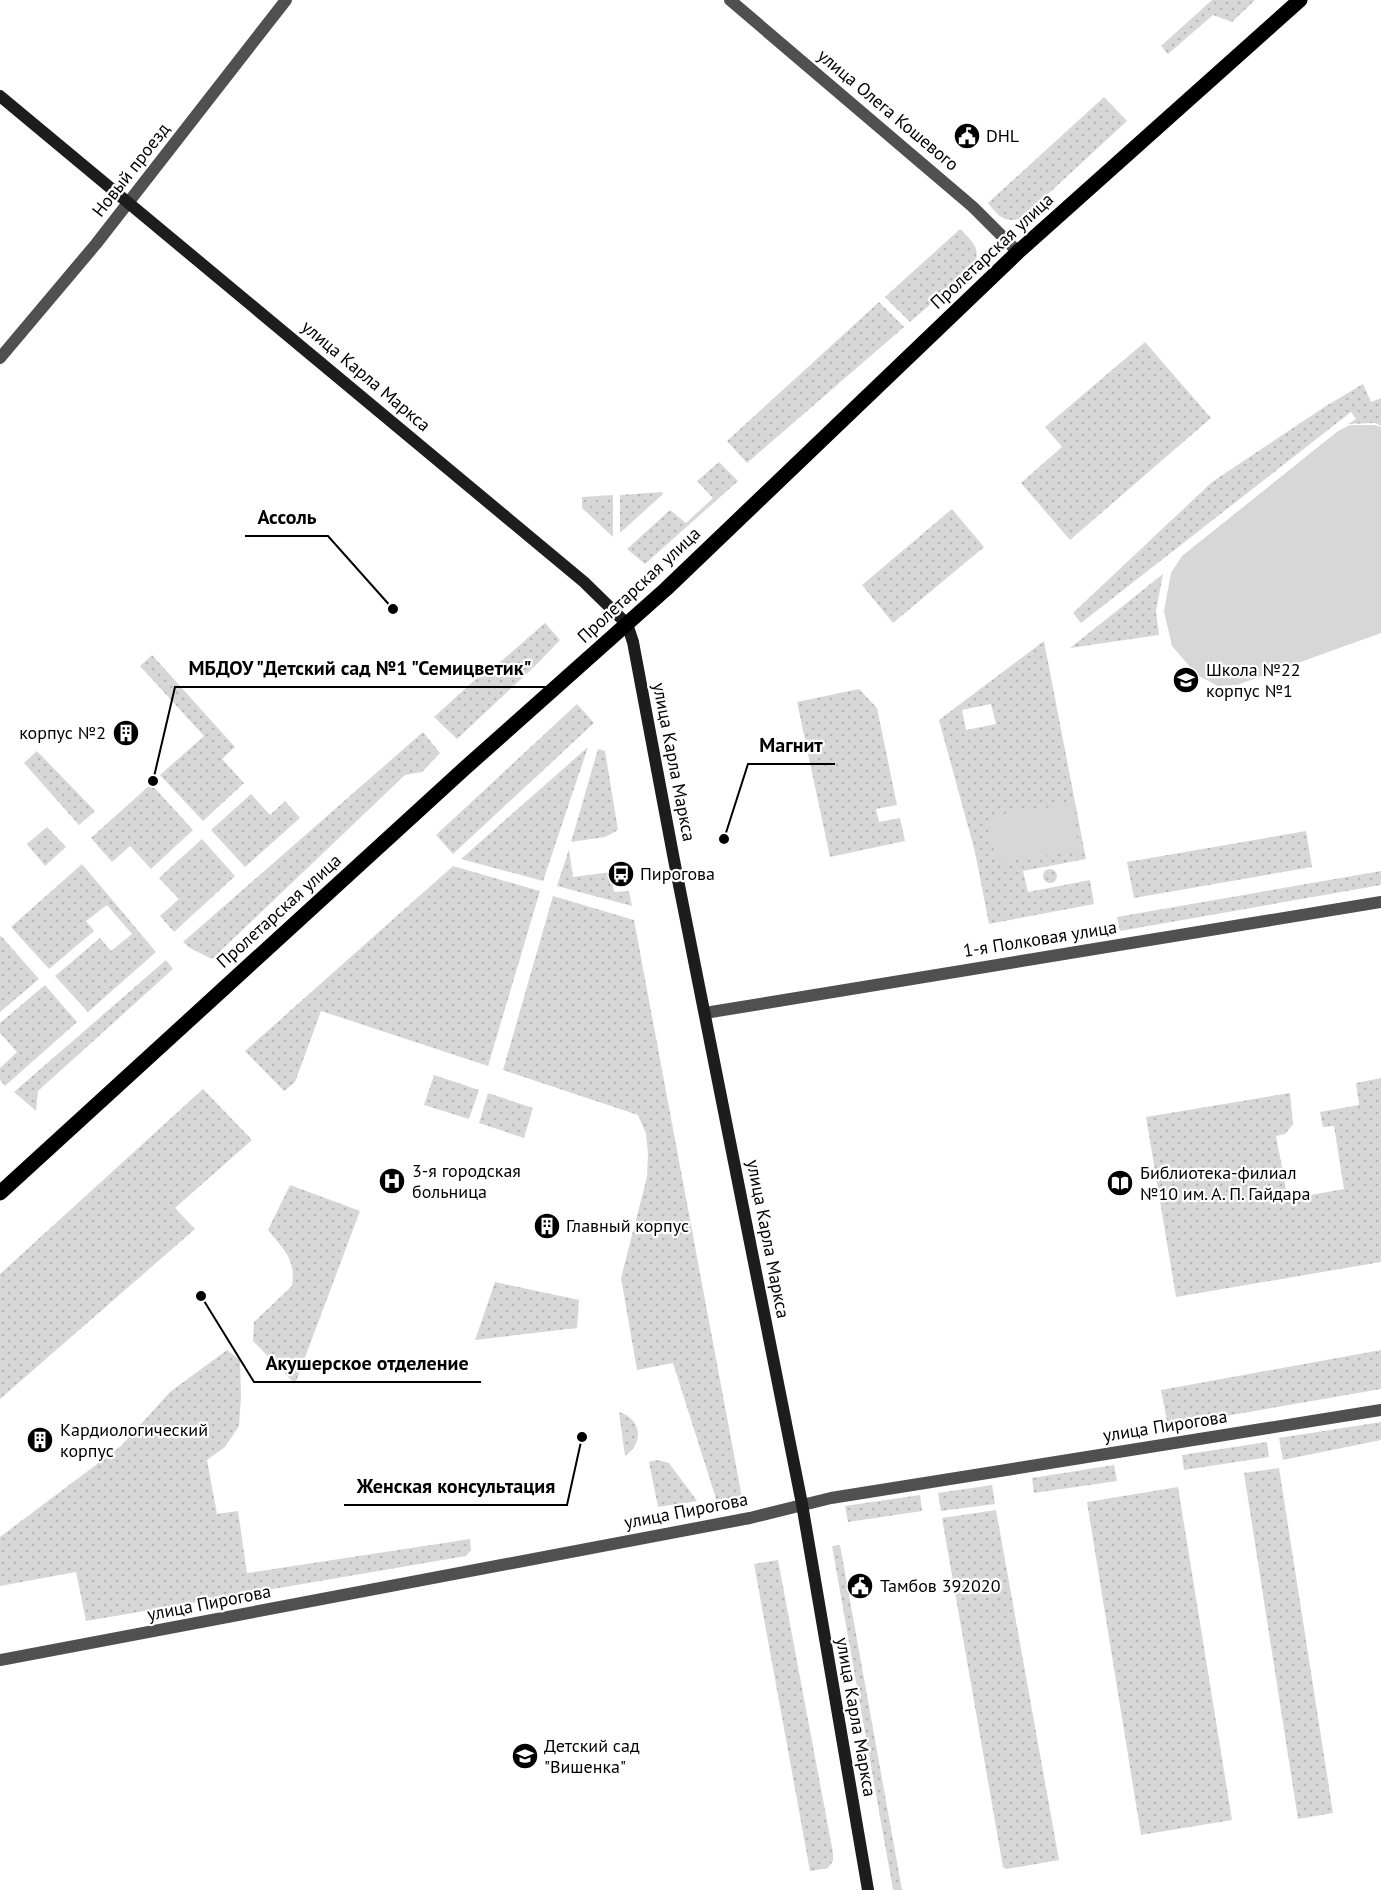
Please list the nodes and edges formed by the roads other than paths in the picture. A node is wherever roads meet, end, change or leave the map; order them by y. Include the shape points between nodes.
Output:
1 (286, 0) edge
2 (730, 0) edge
3 (1300, 0) edge
4 (0, 96) edge
5 (129, 202) junction
6 (1018, 252) junction
7 (0, 358) edge
8 (627, 624) junction
9 (1381, 902) edge
10 (705, 1013) junction
11 (0, 1193) edge
12 (1381, 1410) edge
13 (802, 1504) junction
14 (0, 1660) edge
15 (868, 1890) edge

1 - 5 street, Новый проезд
2 - 6 street, улица Олега Кошевого via 974,207
3 - 6 main road, Пролетарская улица
4 - 5 main road, улица Карла Маркса
5 - 7 street, Новый проезд
5 - 8 main road, улица Карла Маркса via 549,552
6 - 8 main road, Пролетарская улица
8 - 10 main road, улица Карла Маркса
8 - 11 main road, Пролетарская улица
9 - 10 street, 1-я Полковая улица
10 - 13 main road, улица Карла Маркса
12 - 13 street, улица Пирогова
13 - 14 street, улица Пирогова via 739,1520
13 - 15 main road, улица Карла Маркса

